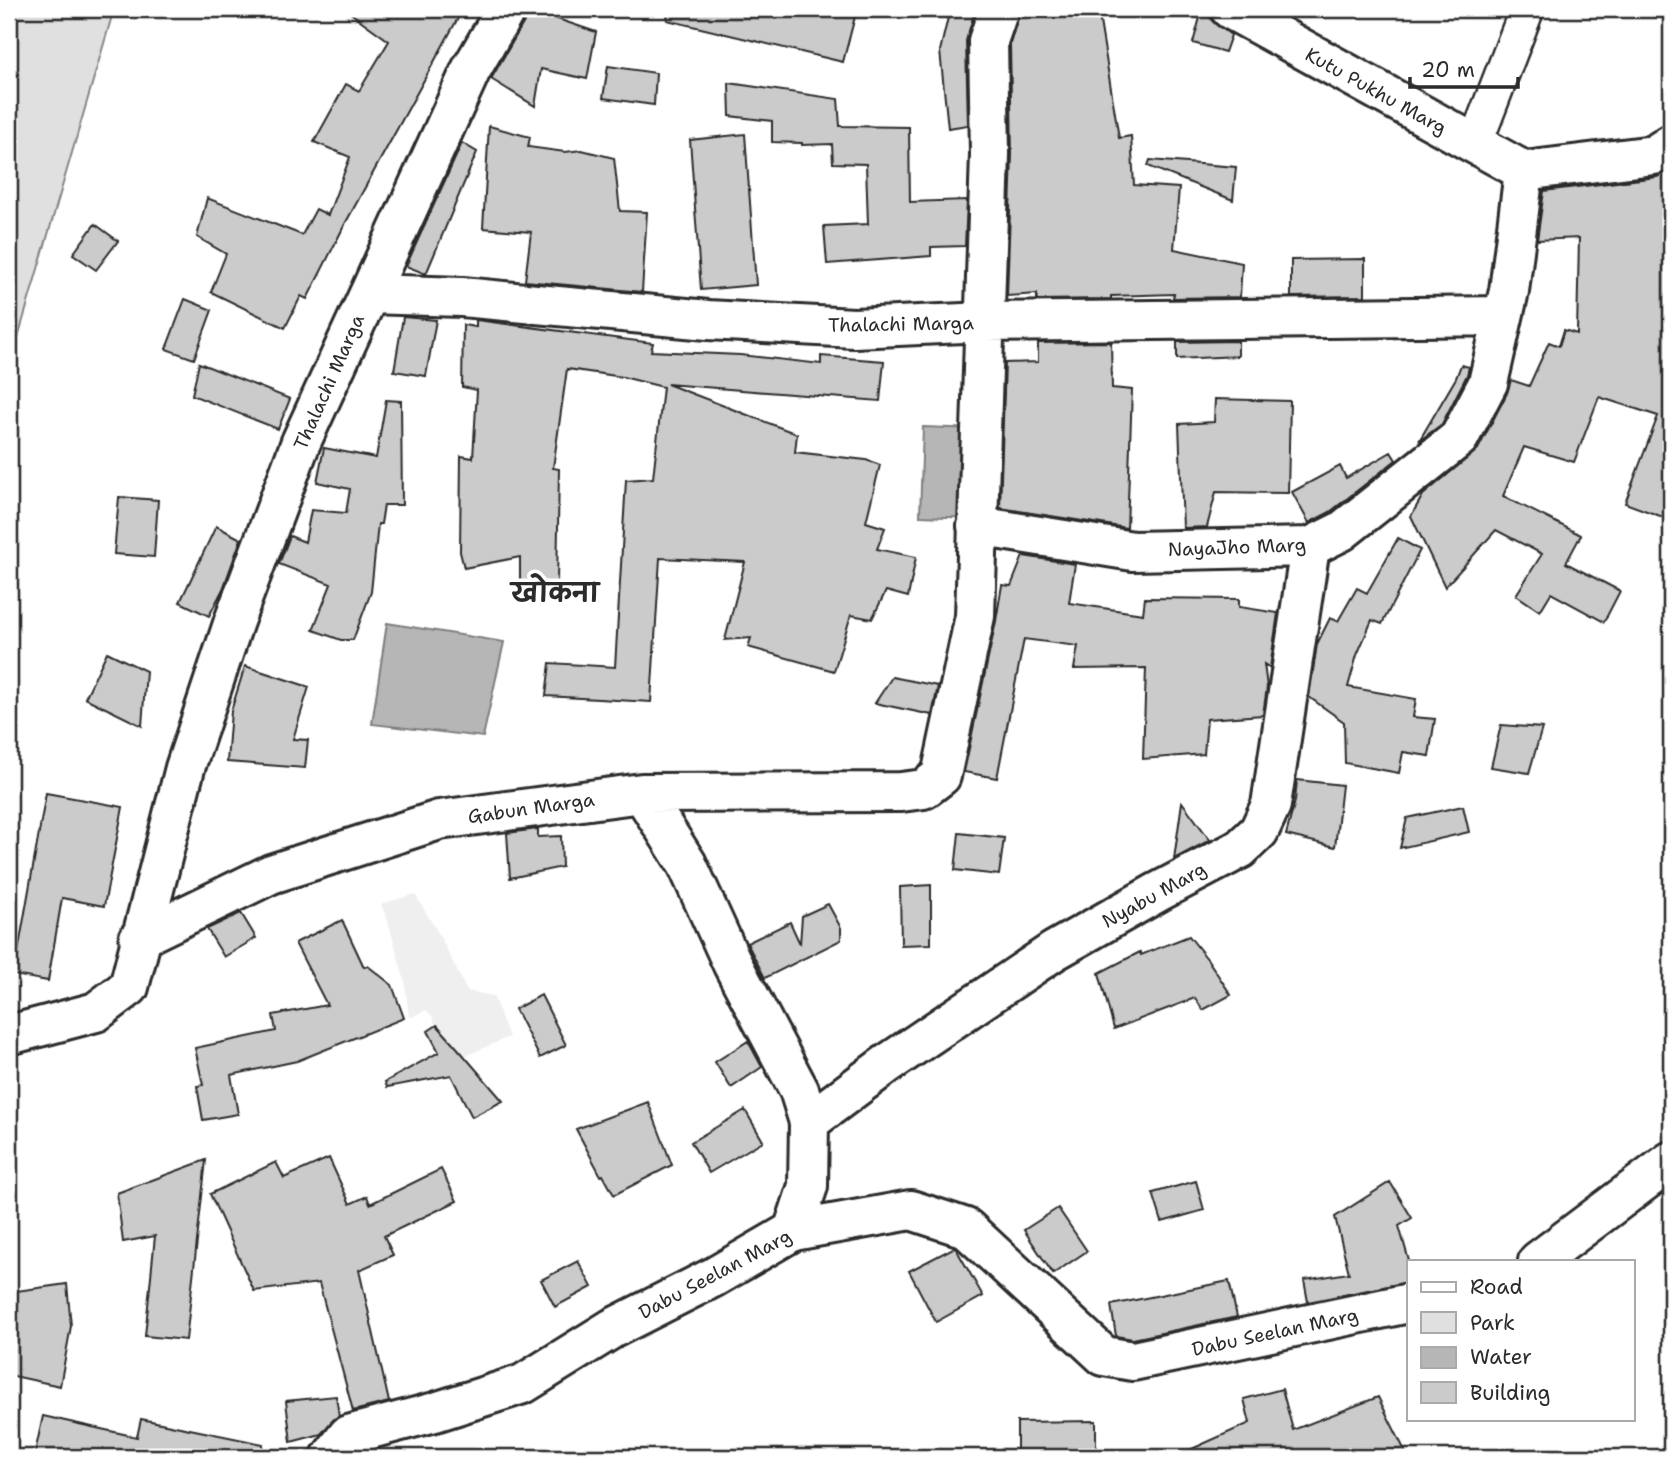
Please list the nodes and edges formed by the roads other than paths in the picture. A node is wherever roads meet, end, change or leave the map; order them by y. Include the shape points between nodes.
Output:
1 (506, 9) edge
2 (999, 9) edge
3 (1230, 9) edge
4 (1527, 9) edge
5 (1475, 144) junction
6 (1671, 144) edge
7 (1524, 171) junction
8 (369, 294) junction
9 (1503, 316) junction
10 (985, 322) junction
11 (977, 526) junction
12 (1310, 547) junction
13 (642, 793) junction
14 (139, 939) junction
15 (9, 1035) edge
16 (809, 1122) junction
17 (1671, 1161) edge
18 (793, 1231) junction
19 (1539, 1260) edge
20 (1407, 1303) edge
21 (331, 1457) edge

1 - 8 street via 471,70
2 - 10 street via 988,41
3 - 5 street, Kutu Pukhu Marg
4 - 5 street
5 - 7 street, Kutu Pukhu Marg
6 - 7 street via 1654,155
7 - 9 street, NayaJho Marg
8 - 10 street, Thalachi Marga via 854,328
8 - 14 street, Thalachi Marga via 301,442 233,621 185,768
9 - 10 street, Thalachi Marga
9 - 12 street, NayaJho Marg via 1488,383 1459,438 1342,531
10 - 11 street
11 - 12 street, NayaJho Marg via 1133,551
11 - 13 street, Gabun Marga via 975,616 941,776 924,789 901,792
12 - 16 street, Nyabu Marg via 1271,805 1259,831 1240,849 1054,951
13 - 14 street, Gabun Marga via 439,820 271,874
13 - 16 street via 687,864 733,965 799,1090
14 - 15 street, Thalachi Marga via 129,987 96,1012
16 - 18 street via 808,1186
17 - 19 street
18 - 20 street, Dabu Seelan Marg via 911,1210 967,1228 1104,1356 1133,1361
18 - 21 street, Dabu Seelan Marg via 613,1328 523,1384 348,1436

